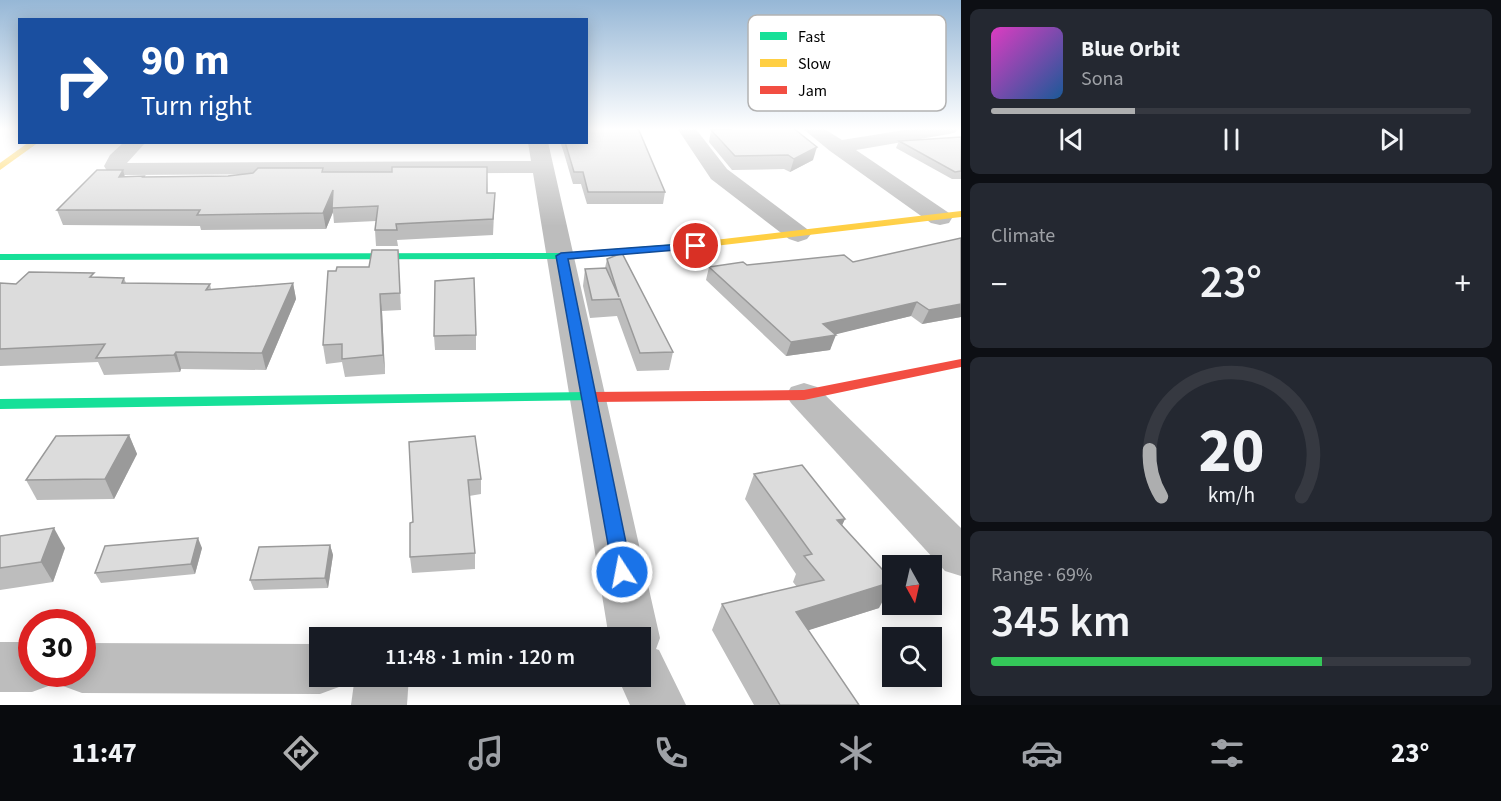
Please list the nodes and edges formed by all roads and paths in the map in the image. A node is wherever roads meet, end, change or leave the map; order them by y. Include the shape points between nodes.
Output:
1 (116, 161) edge
2 (542, 161) edge
3 (710, 161) edge
4 (860, 161) edge
5 (543, 167) junction
6 (950, 216) edge
7 (798, 234) junction
8 (561, 256) junction
9 (4, 261) edge
10 (961, 363) edge
11 (804, 395) junction
12 (590, 399) junction
13 (0, 404) edge
14 (961, 556) edge
15 (633, 627) edge
16 (0, 667) edge
17 (18, 668) edge
18 (96, 668) edge
19 (309, 669) edge
20 (381, 687) edge
21 (650, 687) edge
22 (379, 705) edge
23 (658, 705) edge

1 - 5 street via 115,166 122,169
2 - 5 street
3 - 7 street via 731,185
4 - 6 street
5 - 8 street
6 - 7 street
7 - 8 street
8 - 9 street
8 - 12 street
10 - 11 street
11 - 12 street
11 - 14 street
12 - 13 street
12 - 15 street
16 - 17 street
18 - 19 street
20 - 22 street
21 - 23 street

